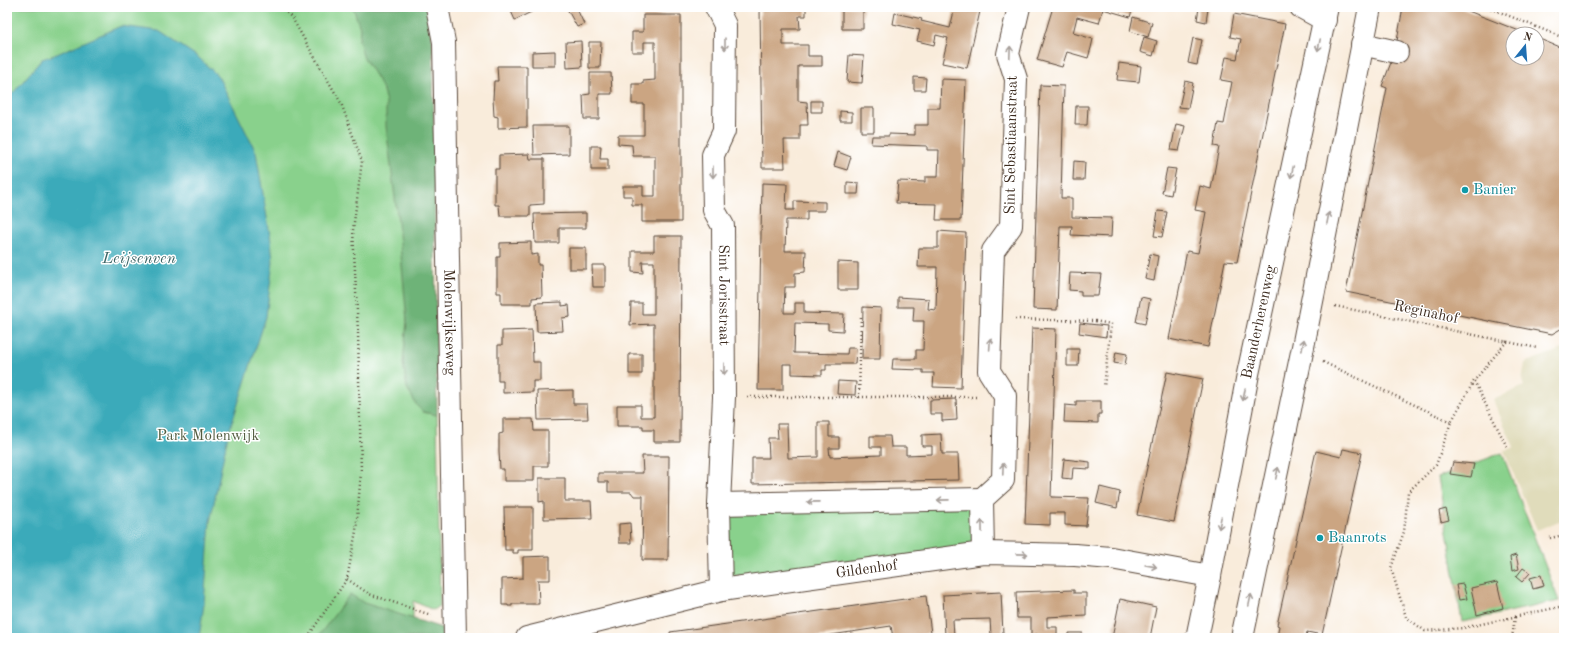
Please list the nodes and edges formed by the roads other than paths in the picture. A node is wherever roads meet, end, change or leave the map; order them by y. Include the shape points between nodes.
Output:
1 (437, 7) edge
2 (716, 7) edge
3 (1019, 7) edge
4 (1301, 7) edge
5 (1370, 7) edge
6 (1326, 14) edge
7 (1362, 44) junction
8 (1397, 52) dead end
9 (982, 499) junction
10 (719, 504) junction
11 (983, 553) junction
12 (1210, 576) junction
13 (721, 590) junction
14 (455, 630) edge
15 (527, 638) edge
16 (1196, 638) edge
17 (1242, 638) edge

1 - 14 street, Molenwijkseweg via 444,42
2 -> 10 street, Sint Jorisstraat via 725,25 724,131 713,155 714,210 723,226 724,397
9 -> 3 street, Sint Sebastiaanstraat via 1003,480 1005,396 989,371 993,251 1011,226 1016,79 1008,54
4 - 6 street
5 - 7 street
6 -> 12 street, Baanderherenweg via 1251,359
7 - 8 street
17 -> 7 street via 1302,352
9 -> 10 street
11 -> 9 street
10 - 13 street, Sint Jorisstraat
11 -> 12 street, Gildenhof via 1111,558
11 - 13 street, Gildenhof
12 - 16 street, Baanderherenweg
13 - 15 street, Gildenhof

